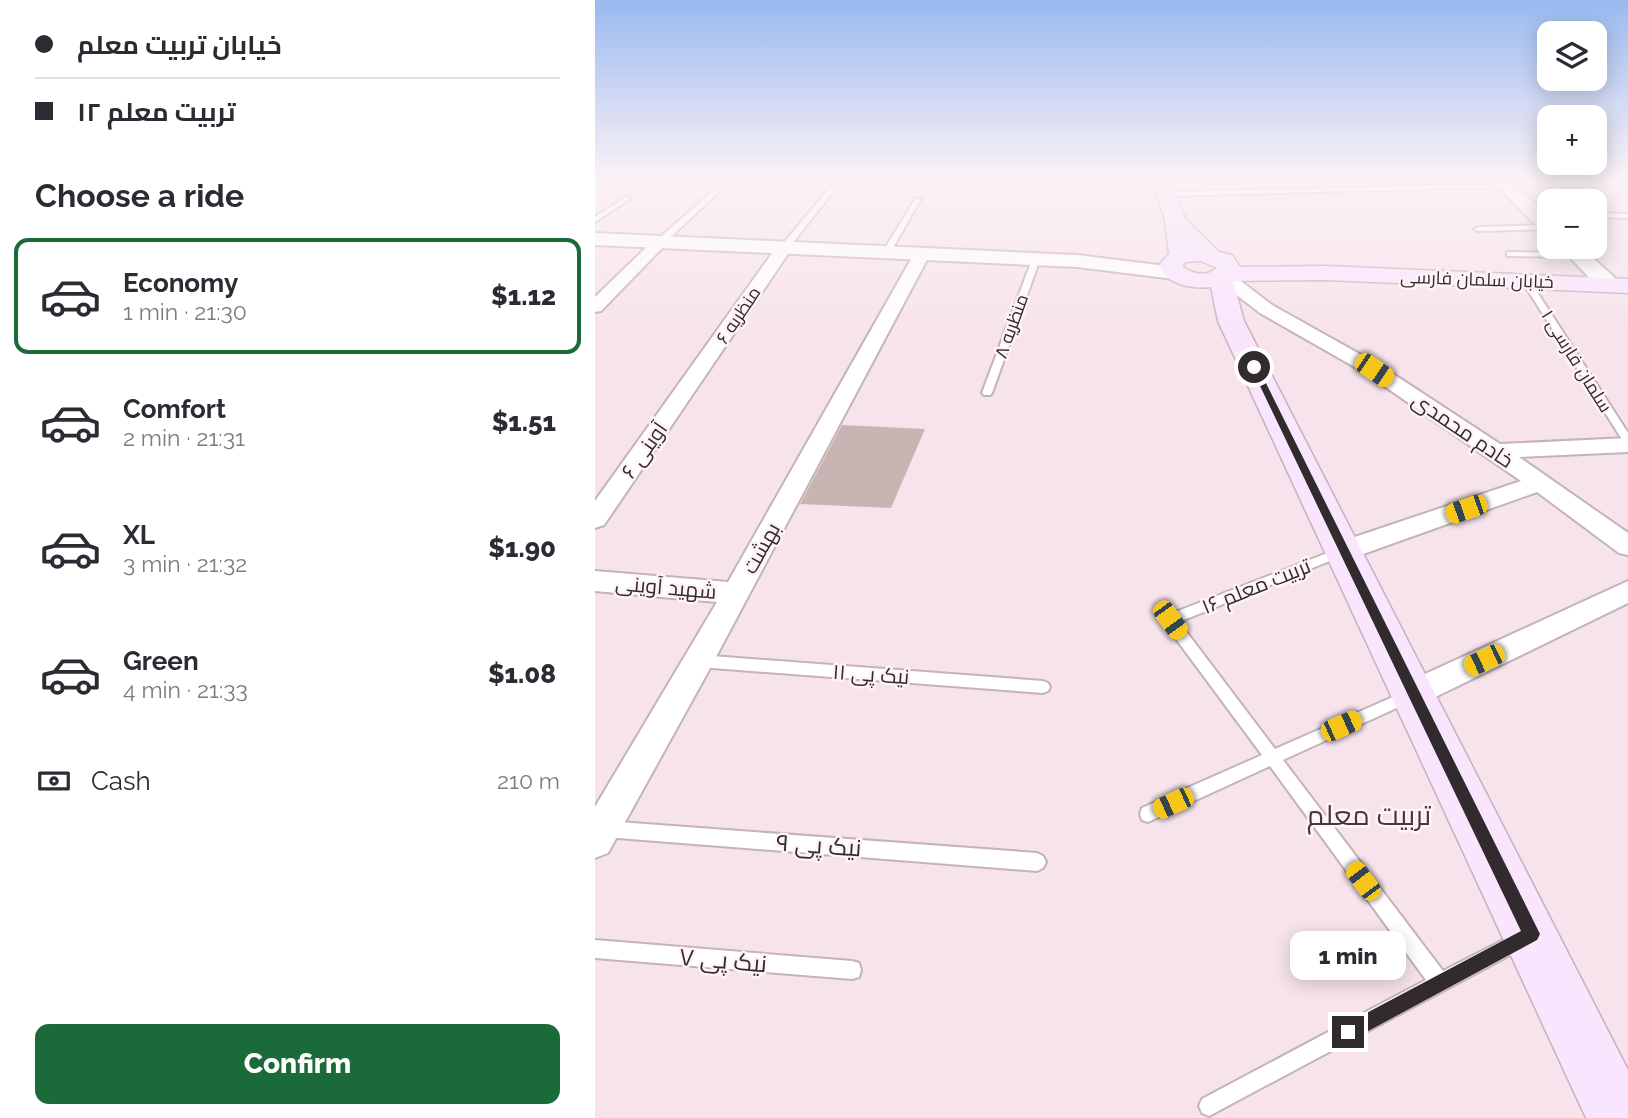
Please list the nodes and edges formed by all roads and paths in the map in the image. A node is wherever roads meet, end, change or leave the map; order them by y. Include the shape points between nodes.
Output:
1 (672, 231) edge
2 (798, 231) edge
3 (899, 231) edge
4 (1176, 231) edge
5 (1185, 231) edge
6 (595, 239) edge
7 (660, 242) junction
8 (784, 248) junction
9 (886, 253) junction
10 (1537, 253) edge
11 (922, 254) junction
12 (1510, 254) dead end
13 (1035, 259) junction
14 (1585, 259) edge
15 (1180, 267) junction
16 (1221, 268) junction
17 (1526, 281) junction
18 (1619, 285) edge
19 (595, 307) edge
20 (1231, 321) junction
21 (692, 382) joint
22 (987, 393) dead end
23 (1628, 443) edge
24 (1495, 451) junction
25 (1539, 483) junction
26 (595, 519) edge
27 (1628, 546) edge
28 (1343, 551) junction
29 (595, 581) edge
30 (1628, 591) edge
31 (736, 593) junction
32 (699, 661) junction
33 (1043, 687) dead end
34 (1412, 694) junction
35 (1270, 758) junction
36 (1148, 814) dead end
37 (602, 818) edge
38 (1037, 862) dead end
39 (1531, 934) junction
40 (595, 949) edge
41 (852, 970) dead end
42 (1441, 984) junction
43 (1209, 1106) dead end
44 (1619, 1118) edge

1 - 7 lane
2 - 8 lane
3 - 9 lane
4 - 15 main road
5 - 16 main road
6 - 7 street
7 - 8 street
7 - 19 street
8 - 9 street
8 - 21 street, منظریه ۶
9 - 11 street
10 - 12 lane
11 - 13 street
11 - 31 street, بهشت
13 - 15 street
13 - 22 lane, منظریه ۸
14 - 18 street
15 - 16 main road, خیابان سلمان فارسی via 1208,280
15 - 20 main road
16 - 17 main road, خیابان سلمان فارسی
16 - 20 main road
16 - 24 street, خادم محمدی via 1266,309 1374,370
17 - 18 main road, خیابان سلمان فارسی
17 - 23 lane, سلمان فارسی ۱
20 - 28 main road
21 - 26 street, آوینی ۶
23 - 24 street
24 - 25 street, خادم محمدی
25 - 27 street, خادم محمدی
25 - 28 street
28 - 34 main road
28 - 35 lane, تربیت معلم ۱۶ via 1170,620
29 - 31 street, شهید آوینی
30 - 34 street
31 - 32 street, بهشت
32 - 33 lane, نیک پی ۱۱
32 - 37 street, بهشت
34 - 35 lane
34 - 39 main road
35 - 36 lane
35 - 42 lane
37 - 38 lane, نیک پی ۹
39 - 42 lane
39 - 44 main road
40 - 41 lane, نیک پی ۷
42 - 43 lane

